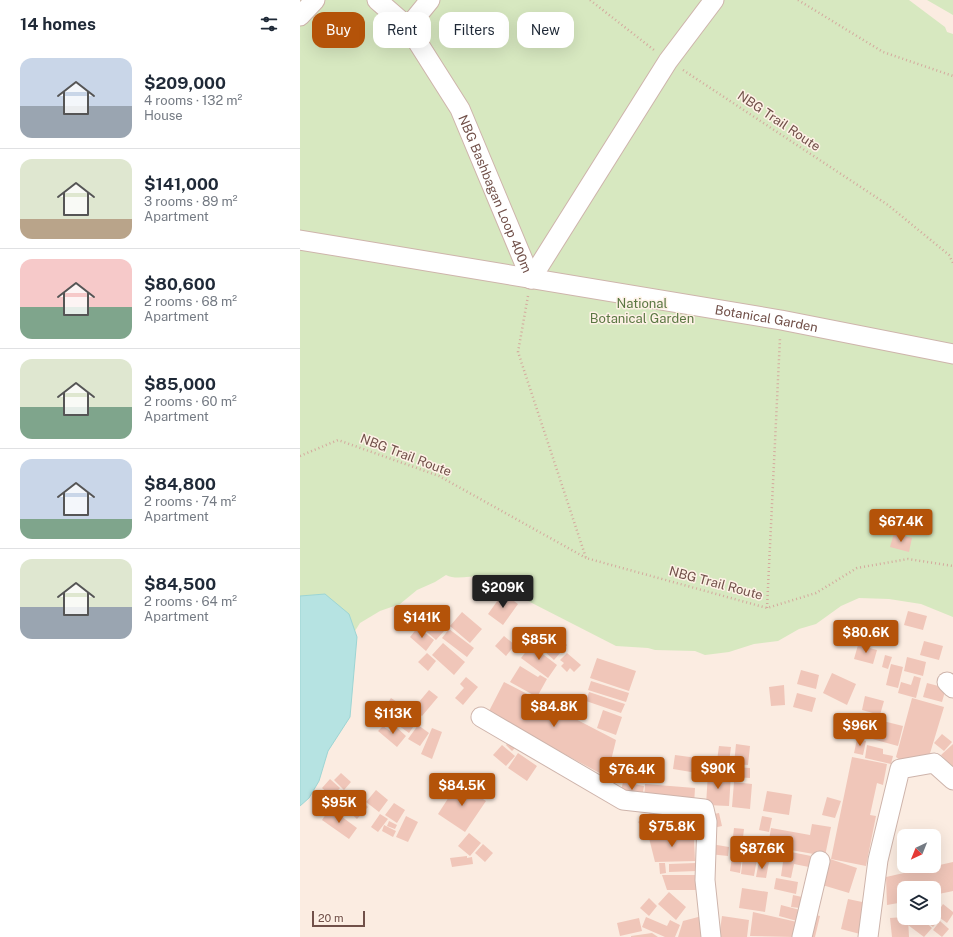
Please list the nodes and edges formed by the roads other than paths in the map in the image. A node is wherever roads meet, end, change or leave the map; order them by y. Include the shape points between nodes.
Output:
1 (315, 0) edge
2 (378, 0) edge
3 (430, 0) edge
4 (714, 0) edge
5 (392, 12) edge
6 (420, 12) edge
7 (300, 16) edge
8 (422, 48) edge
9 (300, 240) edge
10 (531, 279) junction
11 (953, 354) edge
12 (481, 717) dead end
13 (953, 780) edge
14 (820, 861) dead end
15 (711, 937) edge
16 (802, 937) edge
17 (868, 937) edge

1 - 7 street
2 - 5 street, NBG Bashbagan Loop 400m
3 - 6 street
4 - 10 street via 668,61
8 - 10 street, NBG Bashbagan Loop 400m via 460,109
9 - 10 street, NBG Bashbagan Loop 400m
10 - 11 street, Botanical Garden via 781,320
12 - 15 street via 622,800 704,809 708,822 705,880
13 - 17 street via 934,763 900,769 878,860
14 - 16 street

